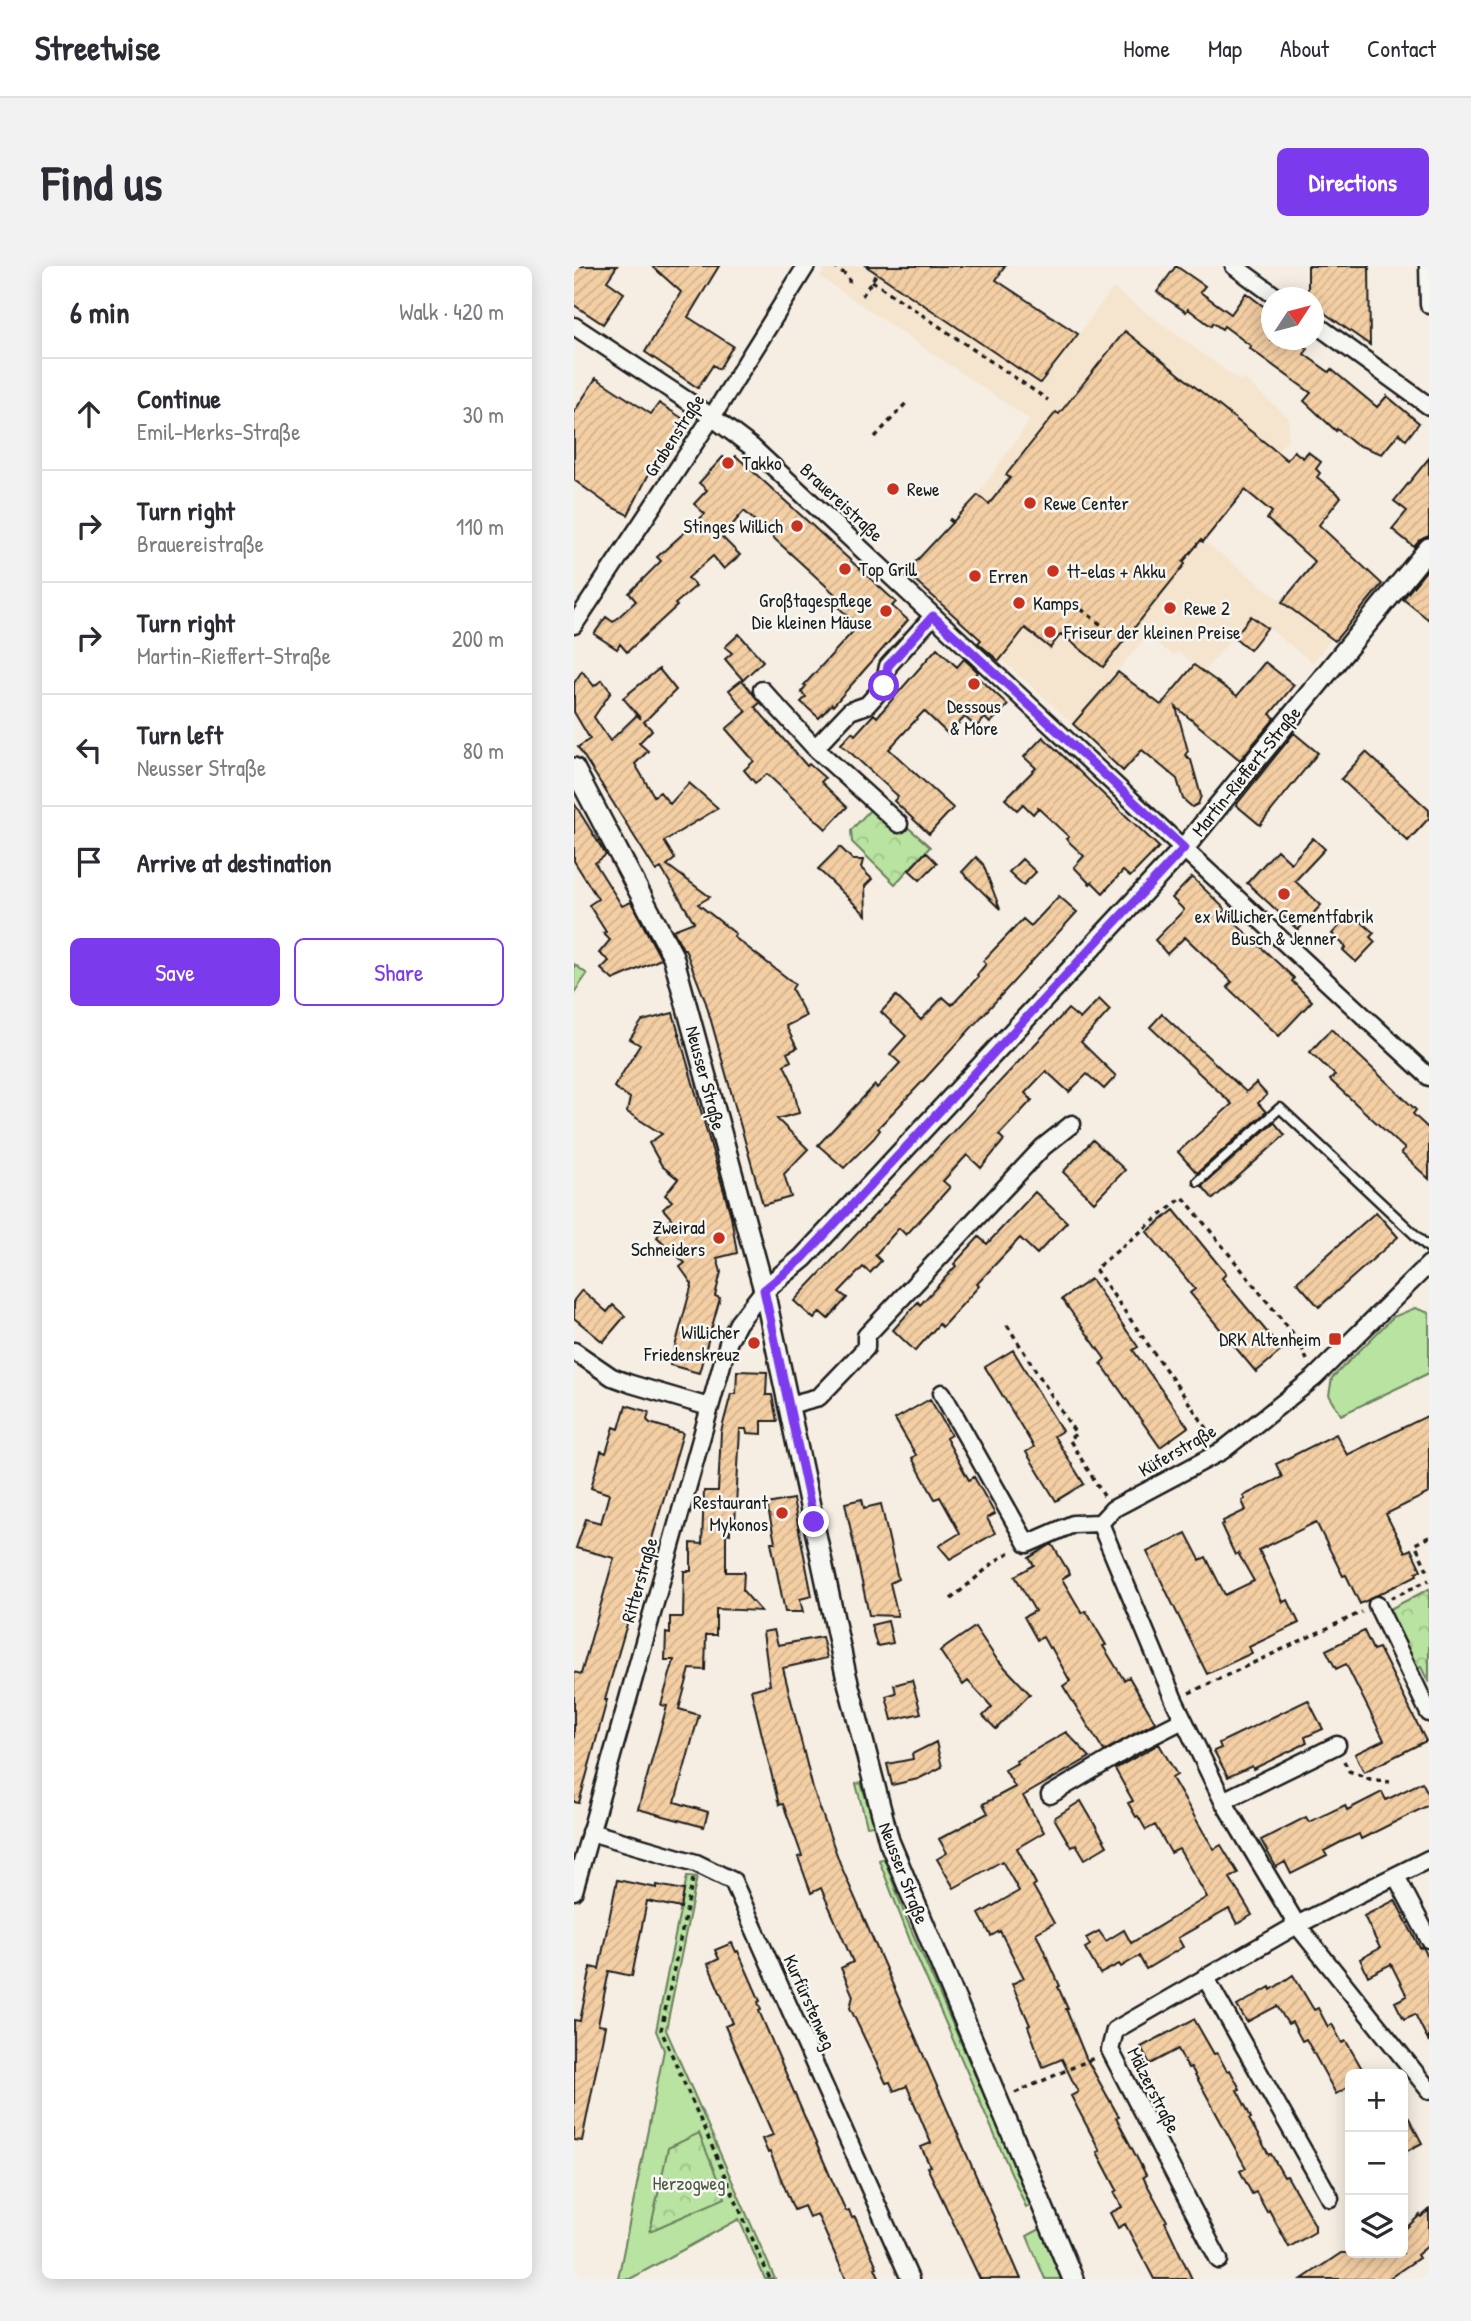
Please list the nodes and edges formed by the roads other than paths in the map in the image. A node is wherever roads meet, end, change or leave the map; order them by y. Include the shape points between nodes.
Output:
1 (806, 266) edge
2 (1234, 266) edge
3 (1428, 266) edge
4 (1263, 287) edge
5 (1429, 304) edge
6 (574, 326) edge
7 (1324, 330) edge
8 (1429, 406) edge
9 (712, 417) junction
10 (1429, 548) edge
11 (933, 616) junction
12 (574, 625) edge
13 (762, 690) dead end
14 (815, 748) junction
15 (574, 768) edge
16 (899, 824) dead end
17 (1184, 848) junction
18 (1429, 1077) edge
19 (1072, 1124) dead end
20 (1198, 1181) dead end
21 (1429, 1248) edge
22 (1426, 1273) edge
23 (764, 1290) junction
24 (574, 1351) edge
25 (942, 1393) dead end
26 (789, 1405) junction
27 (709, 1407) junction
28 (1100, 1523) junction
29 (1377, 1605) road end
30 (1429, 1713) edge
31 (1183, 1720) junction
32 (1337, 1745) road end
33 (1050, 1795) dead end
34 (1223, 1801) junction
35 (590, 1832) junction
36 (1429, 1859) edge
37 (1396, 1875) junction
38 (574, 1891) edge
39 (1297, 1925) junction
40 (1429, 1938) edge
41 (1205, 1977) junction
42 (1429, 2090) edge
43 (1330, 2197) dead end
44 (1219, 2260) dead end
45 (911, 2279) edge
46 (1073, 2279) edge

1 - 9 street, Grabenstraße
2 - 4 street
3 - 5 street
6 - 9 street, Brauereistraße
7 - 8 street
9 - 11 street, Brauereistraße via 753,448
9 - 12 street, Grabenstraße
10 - 17 street, Martin-Rieffert-Straße
11 - 14 street via 888,666 884,686 867,705 850,711
11 - 17 street, Brauereistraße
13 - 14 street
14 - 16 street
15 - 23 street, Neusser Straße via 673,956
17 - 18 street, Brauereistraße
17 - 23 street, Martin-Rieffert-Straße via 803,1258
19 - 26 street via 1043,1147 866,1336 866,1348 827,1390 815,1399
20 - 21 lane via 1279,1108
22 - 28 street, Küferstraße via 1314,1378 1222,1451 1112,1509
23 - 26 street, Neusser Straße
23 - 27 street, Ritterstraße via 733,1332
24 - 27 street via 612,1377
25 - 28 street via 1027,1544 1073,1524
26 - 46 street, Neusser Straße via 846,1675 889,1841
27 - 35 street, Ritterstraße
28 - 31 street
29 - 30 street
31 - 33 street
31 - 34 street
32 - 34 street
34 - 39 street
35 - 38 street, Ritterstraße
35 - 45 street, Kurfürstenweg via 696,1863 733,1881
36 - 37 street, Mälzerstraße
37 - 39 street, Mälzerstraße
37 - 40 street
39 - 41 street, Mälzerstraße
39 - 42 street
41 - 43 street
41 - 44 street, Mälzerstraße via 1115,2030 1110,2050

